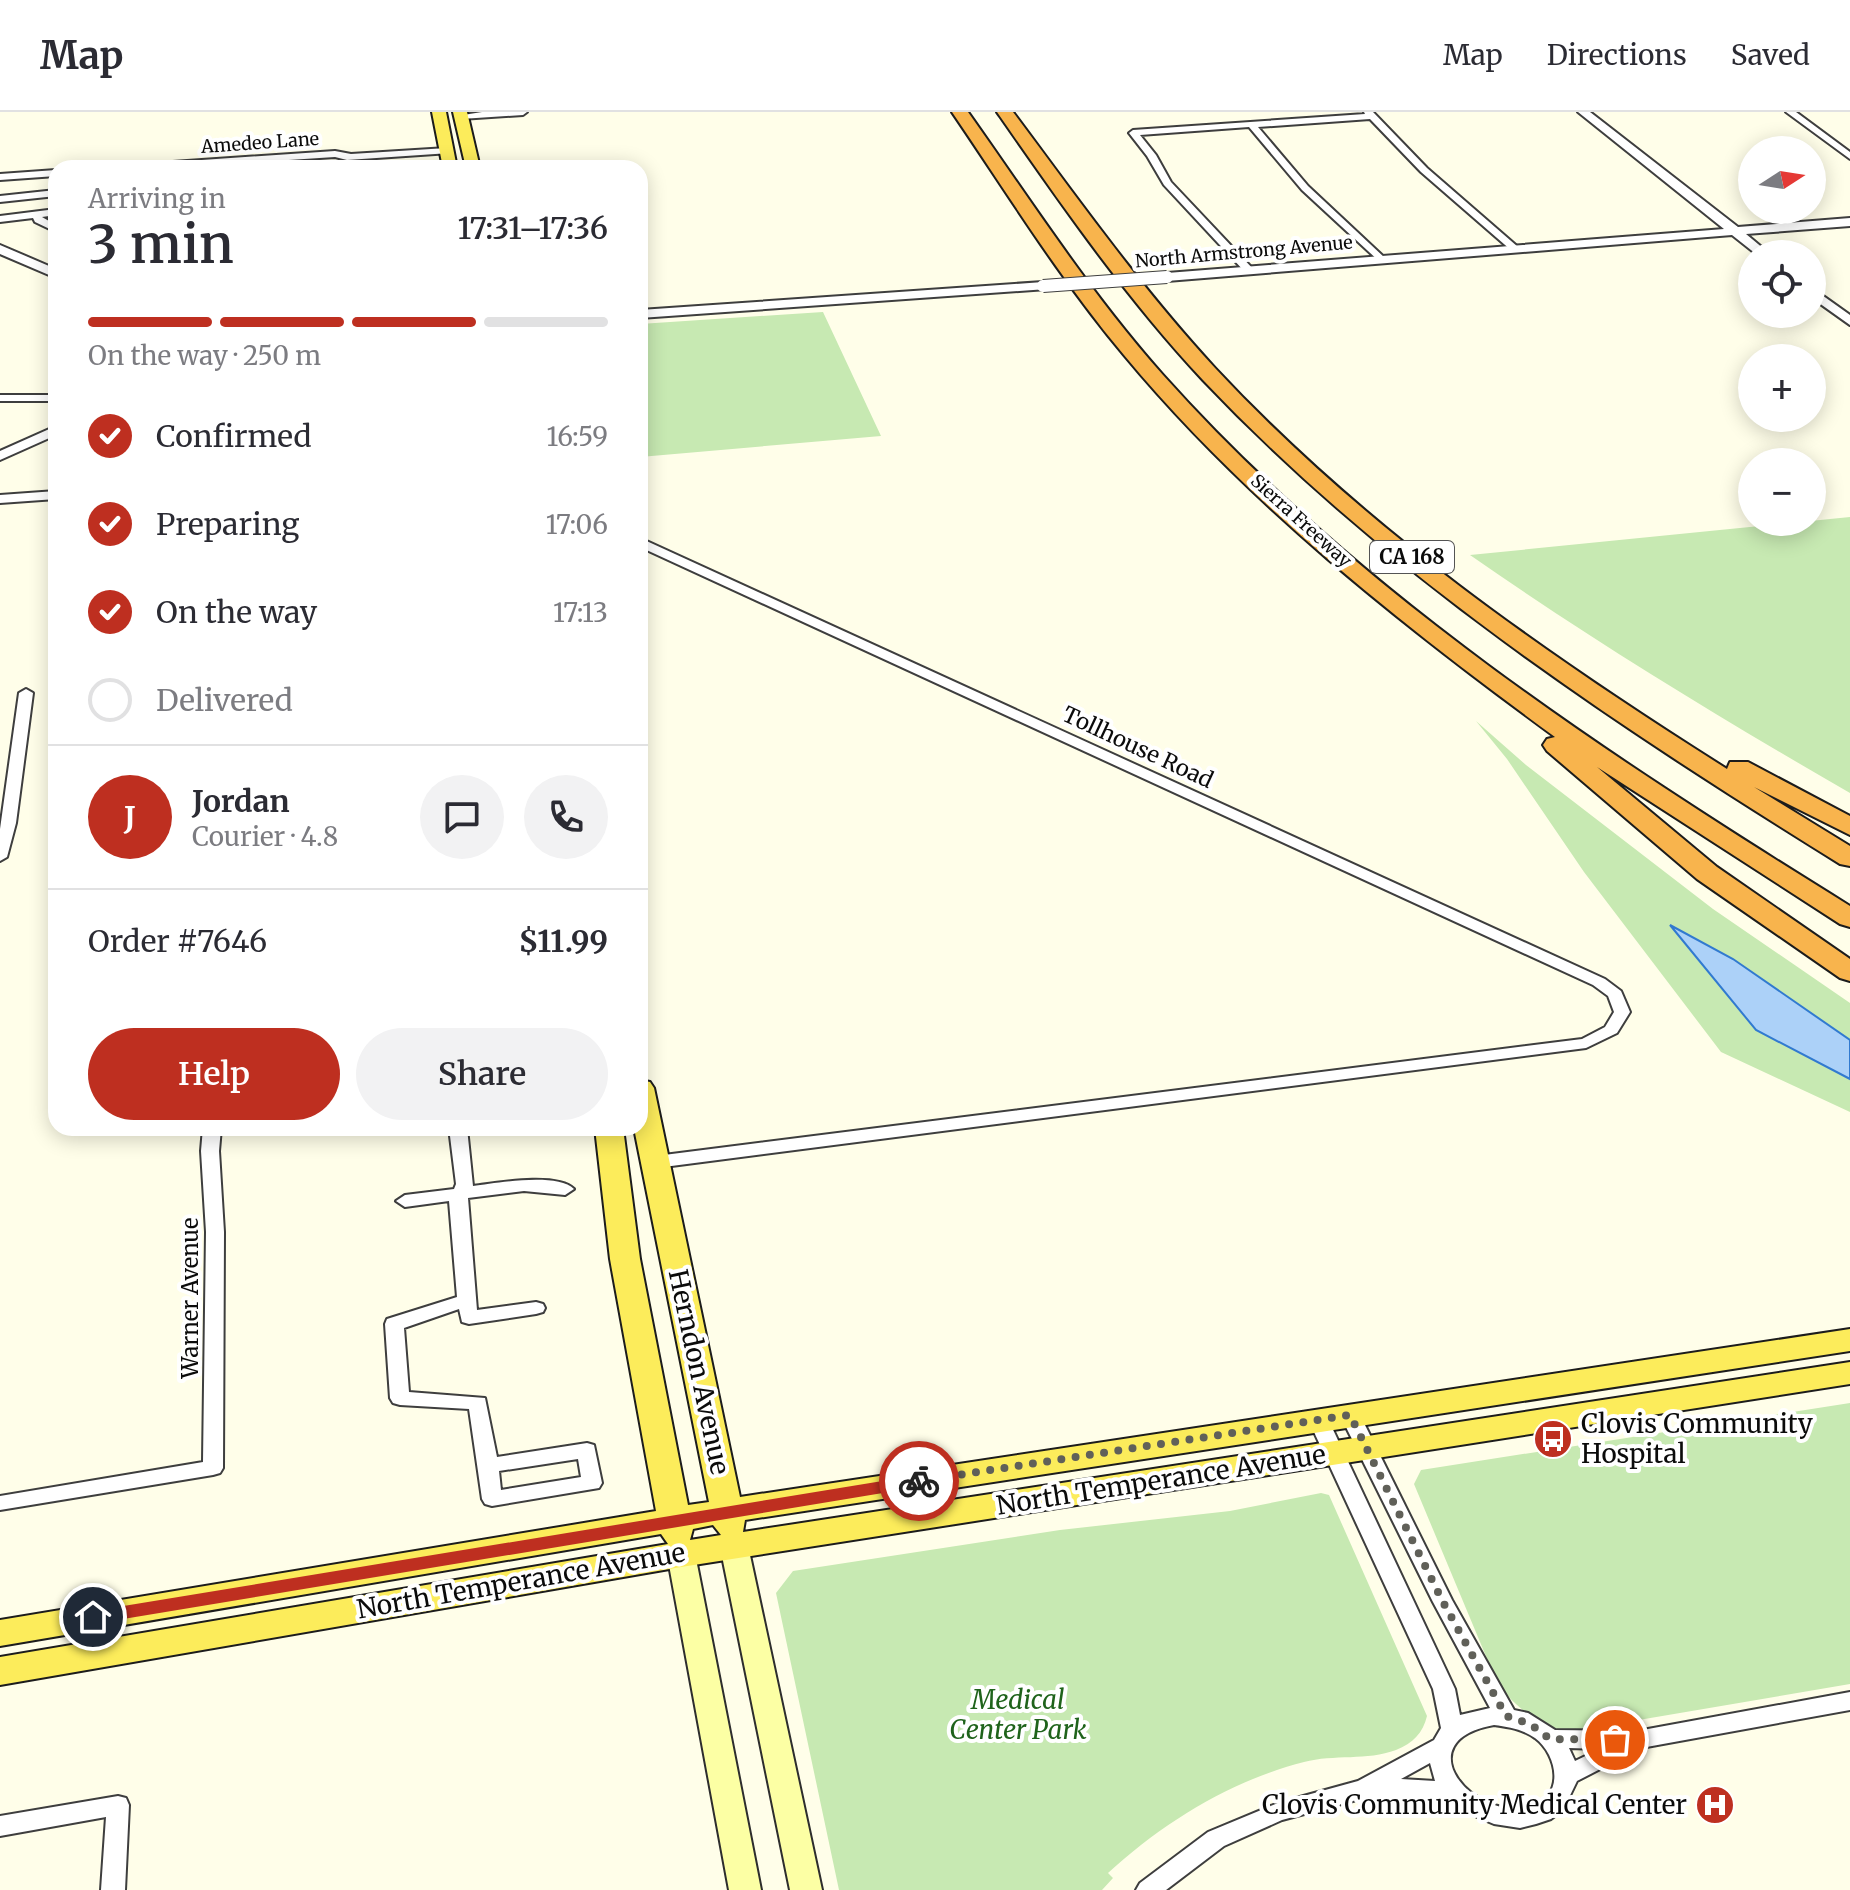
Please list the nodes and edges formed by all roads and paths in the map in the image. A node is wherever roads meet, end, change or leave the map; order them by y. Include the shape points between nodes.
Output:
1 (439, 112) edge
2 (523, 112) edge
3 (1583, 112) edge
4 (1790, 112) edge
5 (457, 113) edge
6 (1370, 114) edge
7 (1010, 115) edge
8 (963, 117) edge
9 (1252, 125) junction
10 (447, 149) junction
11 (197, 151) dead end
12 (1850, 156) edge
13 (197, 160) edge
14 (346, 160) edge
15 (449, 160) edge
16 (461, 160) edge
17 (471, 160) edge
18 (43, 161) dead end
19 (41, 174) junction
20 (48, 174) edge
21 (0, 177) edge
22 (48, 193) edge
23 (33, 194) junction
24 (0, 197) edge
25 (48, 213) edge
26 (37, 214) junction
27 (0, 219) edge
28 (1850, 222) edge
29 (48, 225) edge
30 (1735, 232) junction
31 (1746, 240) edge
32 (0, 249) edge
33 (1515, 249) junction
34 (1381, 260) junction
35 (48, 270) edge
36 (1249, 270) junction
37 (1826, 303) edge
38 (648, 313) edge
39 (1850, 321) edge
40 (0, 398) edge
41 (48, 398) edge
42 (48, 434) edge
43 (0, 456) edge
44 (48, 496) edge
45 (0, 499) edge
46 (648, 546) edge
47 (1437, 578) junction
48 (1443, 640) junction
49 (26, 693) dead end
50 (1850, 827) edge
51 (0, 857) edge
52 (1850, 858) edge
53 (1850, 918) edge
54 (1850, 972) edge
55 (648, 1125) edge
56 (211, 1136) edge
57 (459, 1136) edge
58 (610, 1136) edge
59 (656, 1162) junction
60 (565, 1189) dead end
61 (461, 1193) junction
62 (405, 1201) dead end
63 (467, 1300) junction
64 (536, 1308) dead end
65 (1850, 1340) edge
66 (1850, 1373) edge
67 (1350, 1415) junction
68 (1318, 1419) junction
69 (1367, 1450) junction
70 (1333, 1454) junction
71 (488, 1466) junction
72 (0, 1503) edge
73 (727, 1511) junction
74 (674, 1519) junction
75 (734, 1546) junction
76 (681, 1554) junction
77 (0, 1633) edge
78 (0, 1671) edge
79 (1850, 1701) edge
80 (1506, 1716) junction
81 (1446, 1738) junction
82 (1550, 1739) junction
83 (1637, 1740) junction
84 (1567, 1776) junction
85 (1364, 1789) junction
86 (1464, 1802) junction
87 (0, 1826) edge
88 (113, 1890) edge
89 (745, 1890) edge
90 (806, 1890) edge
91 (1148, 1890) edge

1 - 10 main road
2 - 5 street
3 - 30 street
4 - 12 street
5 - 17 main road
6 - 9 street
6 - 33 street
7 - 47 highway, Sierra Freeway / CA 168 via 1152,308 1210,375 1321,481
8 - 48 highway, Sierra Freeway / CA 168 via 1100,312 1158,382 1278,501
9 - 34 street via 1305,188
9 - 36 street via 1133,133 1167,183
10 - 14 street, Amedeo Lane
10 - 15 main road
10 - 16 main road via 459,151
11 - 13 street
18 - 19 street
19 - 20 street
19 - 21 street
19 - 23 street
22 - 23 street
23 - 24 street
25 - 26 street
26 - 27 street
26 - 29 street
28 - 30 street, North Armstrong Avenue
30 - 31 street
30 - 33 street, North Armstrong Avenue
32 - 35 street
33 - 34 street, North Armstrong Avenue
34 - 36 street, North Armstrong Avenue
36 - 38 street, North Armstrong Avenue, bridge
37 - 39 street
40 - 41 street
42 - 43 street
44 - 45 street
46 - 59 street, Tollhouse Road via 1599,982 1615,994 1622,1012 1611,1030 1586,1043
47 - 50 highway via 1652,719
47 - 52 highway, Sierra Freeway / CA 168 via 1611,704
48 - 53 highway, Sierra Freeway / CA 168 via 1622,770
48 - 54 highway via 1499,696 1707,873
49 - 51 street
55 - 59 main road, Herndon Avenue
56 - 72 street, Warner Avenue via 213,1468
57 - 61 street via 465,1184
58 - 74 main road via 625,1259
59 - 73 main road, Herndon Avenue
60 - 61 street via 524,1185
61 - 62 street
61 - 63 street
63 - 64 street via 469,1318
63 - 71 street via 394,1324 400,1398 478,1403
65 - 67 main road, North Temperance Avenue
66 - 69 main road, North Temperance Avenue
67 - 68 main road, North Temperance Avenue
67 - 69 street
68 - 70 street
68 - 73 main road, North Temperance Avenue
69 - 70 main road, North Temperance Avenue
69 - 80 street
70 - 75 main road, North Temperance Avenue
70 - 81 street via 1444,1689
71 - 71 street via 492,1499 592,1483 587,1450
73 - 74 main road, North Temperance Avenue
73 - 75 main road, Herndon Avenue
74 - 76 main road
74 - 77 main road, North Temperance Avenue
75 - 76 main road, North Temperance Avenue
75 - 90 main road, Herndon Avenue
76 - 78 main road, North Temperance Avenue
76 - 89 main road
79 - 83 street
80 - 81 street via 1474,1717
80 - 82 street via 1530,1724
81 - 85 street
81 - 86 street via 1439,1761 1443,1776
82 - 83 street
82 - 84 street via 1560,1751
83 - 84 street
84 - 86 street via 1556,1803 1527,1818 1490,1815
85 - 86 street via 1430,1789
85 - 91 street via 1278,1812 1216,1839
87 - 88 street via 118,1805

